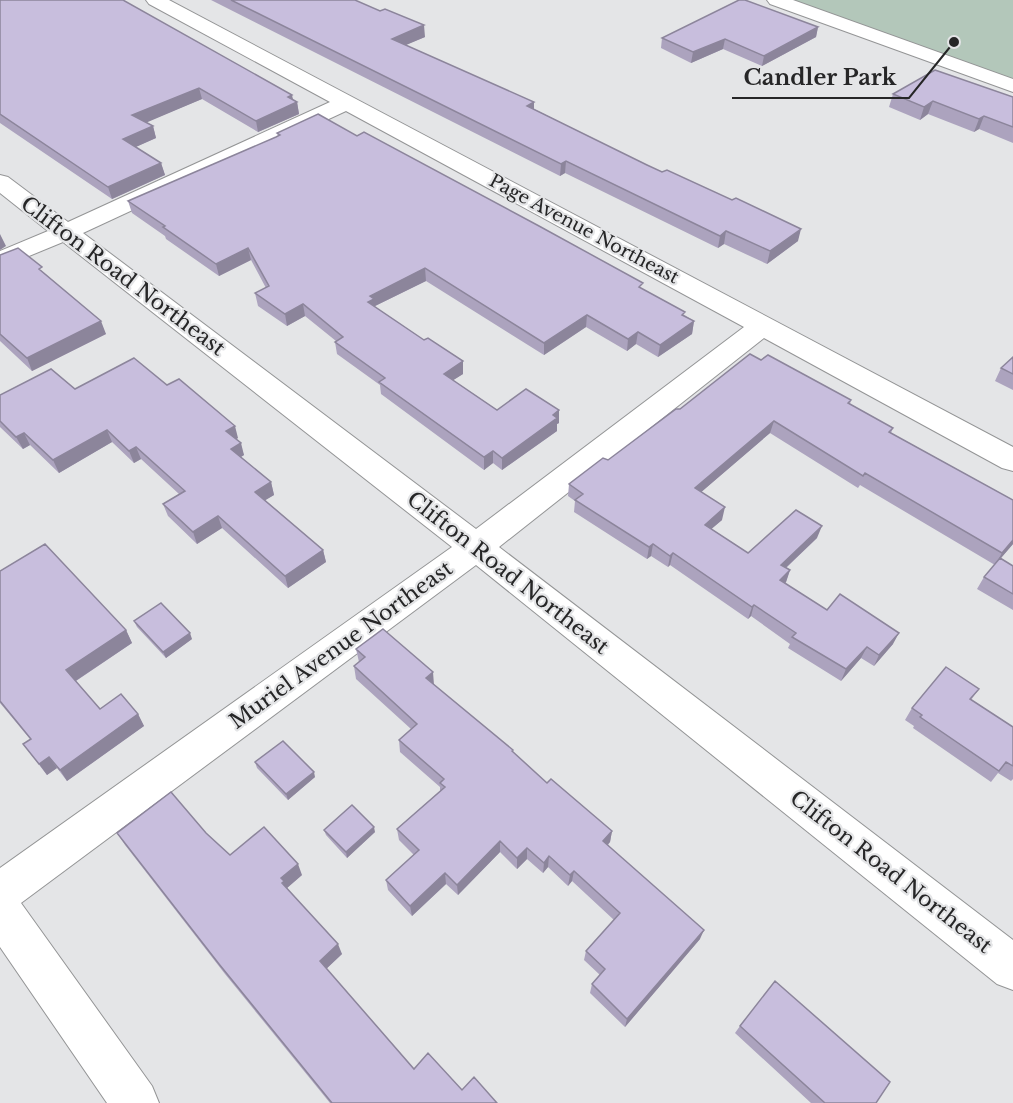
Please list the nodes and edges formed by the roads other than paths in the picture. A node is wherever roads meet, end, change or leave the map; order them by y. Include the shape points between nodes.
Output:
1 (154, 0) edge
2 (776, 0) edge
3 (1013, 86) edge
4 (348, 102) junction
5 (0, 182) edge
6 (66, 232) junction
7 (0, 260) edge
8 (763, 326) junction
9 (1013, 460) edge
10 (476, 547) junction
11 (0, 893) edge
12 (0, 910) edge
13 (1012, 966) edge
14 (135, 1103) edge

1 - 4 street, Page Avenue Northeast
2 - 3 street
4 - 6 street
4 - 8 street, Page Avenue Northeast
5 - 6 street, Clifton Road Northeast
6 - 7 street
6 - 10 street, Clifton Road Northeast
8 - 9 street, Page Avenue Northeast
8 - 10 street, Muriel Avenue Northeast
10 - 11 street, Muriel Avenue Northeast
10 - 13 street, Clifton Road Northeast
12 - 14 street

